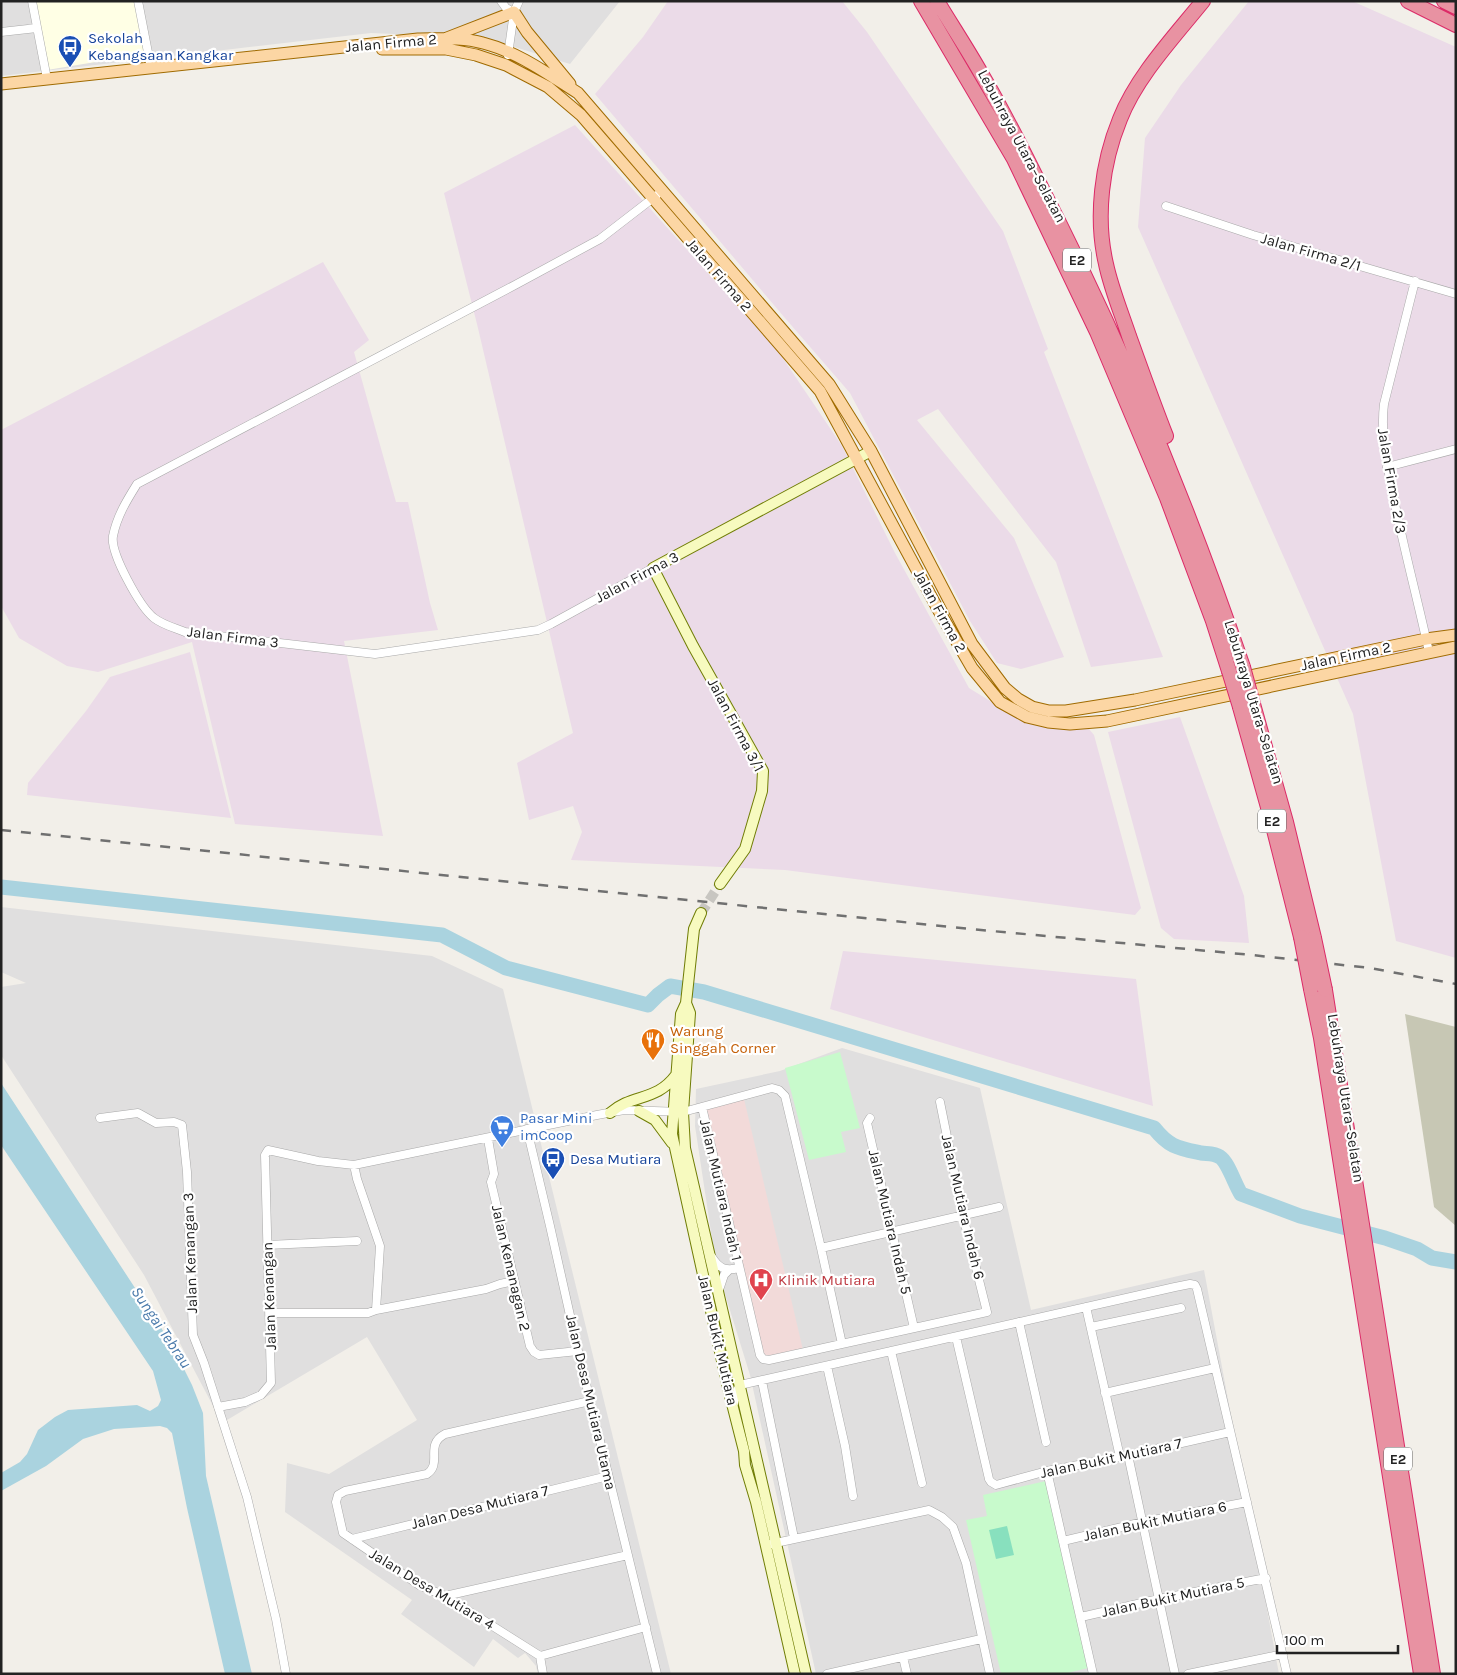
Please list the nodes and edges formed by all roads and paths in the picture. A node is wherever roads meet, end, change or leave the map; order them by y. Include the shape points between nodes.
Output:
1 (32, 1) edge
2 (138, 1) edge
3 (501, 1) edge
4 (912, 1) edge
5 (921, 1) edge
6 (937, 1) edge
7 (1203, 1) edge
8 (1408, 1) edge
9 (1444, 1) edge
10 (516, 7) edge
11 (1456, 7) edge
12 (930, 15) junction
13 (1456, 25) edge
14 (37, 28) junction
15 (1, 32) edge
16 (446, 39) junction
17 (330, 49) junction
18 (508, 51) junction
19 (506, 65) junction
20 (151, 68) junction
21 (48, 80) junction
22 (1, 84) edge
23 (578, 93) junction
24 (663, 191) junction
25 (653, 198) junction
26 (1166, 206) dead end
27 (1415, 281) junction
28 (1456, 294) edge
29 (1456, 449) edge
30 (871, 451) junction
31 (857, 459) junction
32 (1387, 467) junction
33 (1193, 530) junction
34 (653, 568) junction
35 (1456, 635) edge
36 (1426, 639) junction
37 (1456, 647) edge
38 (1429, 652) junction
39 (1236, 669) junction
40 (720, 884) tunnel mouth
41 (701, 913) tunnel mouth
42 (686, 1003) junction
43 (676, 1075) junction
44 (940, 1102) dead end
45 (702, 1107) junction
46 (639, 1111) junction
47 (678, 1112) junction
48 (610, 1113) junction
49 (100, 1118) dead end
50 (870, 1118) dead end
51 (527, 1129) junction
52 (488, 1138) junction
53 (674, 1146) junction
54 (354, 1165) junction
55 (999, 1207) dead end
56 (963, 1216) junction
57 (893, 1232) junction
58 (357, 1241) dead end
59 (267, 1245) junction
60 (1360, 1245) junction
61 (821, 1248) junction
62 (709, 1252) junction
63 (739, 1268) junction
64 (729, 1270) junction
65 (514, 1281) junction
66 (718, 1295) junction
67 (1086, 1307) junction
68 (1181, 1308) dead end
69 (376, 1310) junction
70 (270, 1313) junction
71 (1019, 1322) junction
72 (1091, 1326) junction
73 (914, 1328) junction
74 (956, 1337) junction
75 (842, 1344) junction
76 (578, 1351) junction
77 (891, 1351) junction
78 (723, 1366) junction
79 (827, 1366) junction
80 (1215, 1368) junction
81 (762, 1381) junction
82 (740, 1386) junction
83 (1105, 1393) junction
84 (590, 1401) junction
85 (218, 1406) junction
86 (734, 1410) junction
87 (1230, 1432) junction
88 (1046, 1442) dead end
89 (1128, 1455) junction
90 (1120, 1457) junction
91 (1046, 1471) junction
92 (608, 1476) junction
93 (922, 1483) dead end
94 (853, 1496) dead end
95 (1247, 1502) junction
96 (1143, 1522) junction
97 (794, 1538) junction
98 (352, 1539) junction
99 (1063, 1541) junction
100 (771, 1544) junction
101 (628, 1555) junction
102 (1266, 1578) junction
103 (445, 1596) junction
104 (1159, 1599) junction
105 (1081, 1617) junction
106 (646, 1627) junction
107 (981, 1639) junction
108 (1283, 1654) junction
109 (540, 1656) junction
110 (903, 1657) junction
111 (286, 1674) edge
112 (543, 1674) edge
113 (658, 1674) edge
114 (795, 1674) edge
115 (806, 1674) edge
116 (828, 1674) edge
117 (907, 1674) edge
118 (990, 1674) edge
119 (1093, 1674) edge
120 (1175, 1674) edge
121 (1188, 1674) edge
122 (1287, 1674) edge
123 (1421, 1674) edge
124 (1433, 1674) edge

1 - 14 street
2 - 20 street
3 - 10 street via 506,8
4 - 12 highway via 918,10
5 - 12 highway, Lebuhraya Utara–Selatan / E2
6 - 33 highway, Lebuhraya Utara–Selatan / E2 via 983,76 1071,246 1149,419
7 - 33 highway via 1135,90 1120,118 1104,173 1101,218 1106,264 1114,292 1194,510
8 - 13 highway
9 - 11 highway
10 - 16 main road
10 - 18 street
10 - 23 main road via 527,32
12 - 39 highway, Lebuhraya Utara–Selatan / E2 via 1016,162 1098,332
14 - 15 street
14 - 21 street
16 - 17 main road, Jalan Firma 2
16 - 18 main road, Jalan Firma 2 via 482,42
17 - 19 main road, Jalan Firma 2 via 446,49
17 - 20 main road
18 - 19 street
18 - 23 main road, Jalan Firma 2
19 - 25 main road, Jalan Firma 2 via 548,87 581,115
20 - 21 main road
21 - 22 main road
23 - 24 main road, Jalan Firma 2
24 - 25 street, Jalan Firma 3
24 - 30 main road, Jalan Firma 2 via 829,384
25 - 31 main road, Jalan Firma 2 via 820,391
25 - 34 street, Jalan Firma 3 via 600,239 137,484 121,510 112,538 131,588 153,617 169,626 185,632 374,654 538,630
26 - 27 street, Jalan Firma 2/1 via 1253,235
27 - 28 street, Jalan Firma 2/1
27 - 32 street, Jalan Firma 2/3 via 1384,404 1382,419
29 - 32 street
30 - 31 street, Jalan Firma 3
30 - 36 main road, Jalan Firma 2 via 972,644 1005,688 1032,707 1066,711 1135,700
31 - 34 street, Jalan Firma 3
31 - 38 main road, Jalan Firma 2 via 972,668 1000,702 1027,717 1070,724 1107,721
32 - 36 street, Jalan Firma 2/3
33 - 39 highway, Lebuhraya Utara–Selatan / E2 via 1219,598
34 - 40 street, Jalan Firma 3/1 via 763,771 762,791 745,849
35 - 36 main road, Jalan Firma 2
36 - 38 street, Jalan Firma 2/3
37 - 38 main road, Jalan Firma 2
39 - 60 highway, Lebuhraya Utara–Selatan / E2, bridge via 1271,818 1308,938
41 - 42 street via 694,929
42 - 43 street, Jalan Bukit Mutiara via 681,1014
42 - 47 street via 690,1013
43 - 47 street, Jalan Bukit Mutiara
43 - 48 street via 660,1091 620,1104
44 - 56 street, Jalan Mutiara Indah 6
45 - 47 street
45 - 61 street via 772,1088 780,1090 785,1096
45 - 63 street, Jalan Mutiara Indah 1
46 - 47 street
46 - 48 street
46 - 53 street via 655,1120
47 - 53 street, Jalan Bukit Mutiara via 672,1134
47 - 62 street, Jalan Bukit Mutiara
48 - 51 street
49 - 85 street, Jalan Kenangan 3 via 138,1113 154,1122 179,1123 182,1127 187,1172 193,1335
50 - 57 street, Jalan Mutiara Indah 5 via 867,1123
51 - 52 street
51 - 76 street, Jalan Desa Mutiara Utama
52 - 54 street
52 - 65 street, Jalan Kenanagan 2 via 494,1174 491,1182
53 - 78 street, Jalan Bukit Mutiara
54 - 59 street, Jalan Kenangan via 268,1150 265,1155
54 - 69 street via 380,1246
55 - 56 street
56 - 57 street
56 - 73 street, Jalan Mutiara Indah 6 via 986,1312
57 - 61 street
57 - 73 street, Jalan Mutiara Indah 5
58 - 59 street
59 - 70 street, Jalan Kenangan
60 - 123 highway, Lebuhraya Utara–Selatan / E2
60 - 124 highway, Lebuhraya Utara–Selatan / E2
61 - 75 street
62 - 64 street via 716,1265
62 - 66 street, Jalan Bukit Mutiara
63 - 64 street
63 - 75 street, Jalan Mutiara Indah 1 via 763,1359
64 - 66 street via 724,1275
65 - 69 street
65 - 76 street, Jalan Kenanagan 2 via 534,1352 539,1355
66 - 82 street, Jalan Bukit Mutiara
67 - 71 street
67 - 72 street
67 - 80 street via 1195,1285
68 - 72 street
69 - 70 street via 368,1313
70 - 85 street, Jalan Kenangan via 272,1383 261,1395 245,1402
71 - 74 street
71 - 88 street
72 - 83 street
73 - 75 street
74 - 77 street
74 - 91 street, Jalan Bukit Mutiara 7 via 989,1479 996,1485
76 - 84 street, Jalan Desa Mutiara Utama
77 - 79 street
77 - 93 street
78 - 82 street via 728,1376
78 - 86 street, Jalan Bukit Mutiara
79 - 81 street
79 - 94 street
80 - 83 street
80 - 87 street
81 - 82 street
81 - 97 street
82 - 86 street via 734,1396
82 - 100 street, Jalan Bukit Mutiara
83 - 90 street
84 - 92 street, Jalan Desa Mutiara Utama
84 - 98 street, Jalan Desa Mutiara 4 via 444,1434 437,1438 434,1464 426,1474 338,1495 336,1502 343,1533
85 - 111 street via 247,1497
86 - 100 street, Jalan Bukit Mutiara via 745,1465
87 - 89 street, Jalan Bukit Mutiara 7
87 - 95 street
89 - 90 street, Jalan Bukit Mutiara 7
89 - 96 street
90 - 91 street, Jalan Bukit Mutiara 7
91 - 99 street
92 - 98 street, Jalan Desa Mutiara 7
92 - 101 street, Jalan Desa Mutiara Utama
95 - 96 street, Jalan Bukit Mutiara 6
95 - 102 street
96 - 99 street, Jalan Bukit Mutiara 6
96 - 104 street
97 - 100 street
97 - 107 street via 929,1510 942,1517 953,1527 966,1563
98 - 103 street, Jalan Desa Mutiara 4 via 419,1584
99 - 105 street
100 - 114 street, Jalan Bukit Mutiara
100 - 115 street, Jalan Bukit Mutiara
101 - 103 street
101 - 106 street, Jalan Desa Mutiara Utama
102 - 104 street, Jalan Bukit Mutiara 5
102 - 108 street
103 - 109 street, Jalan Desa Mutiara 4
104 - 105 street, Jalan Bukit Mutiara 5
104 - 120 street
105 - 119 street
106 - 109 street
106 - 113 street, Jalan Desa Mutiara Utama
107 - 110 street
107 - 118 street
108 - 121 street
108 - 122 street
109 - 112 street
110 - 116 street
110 - 117 street

